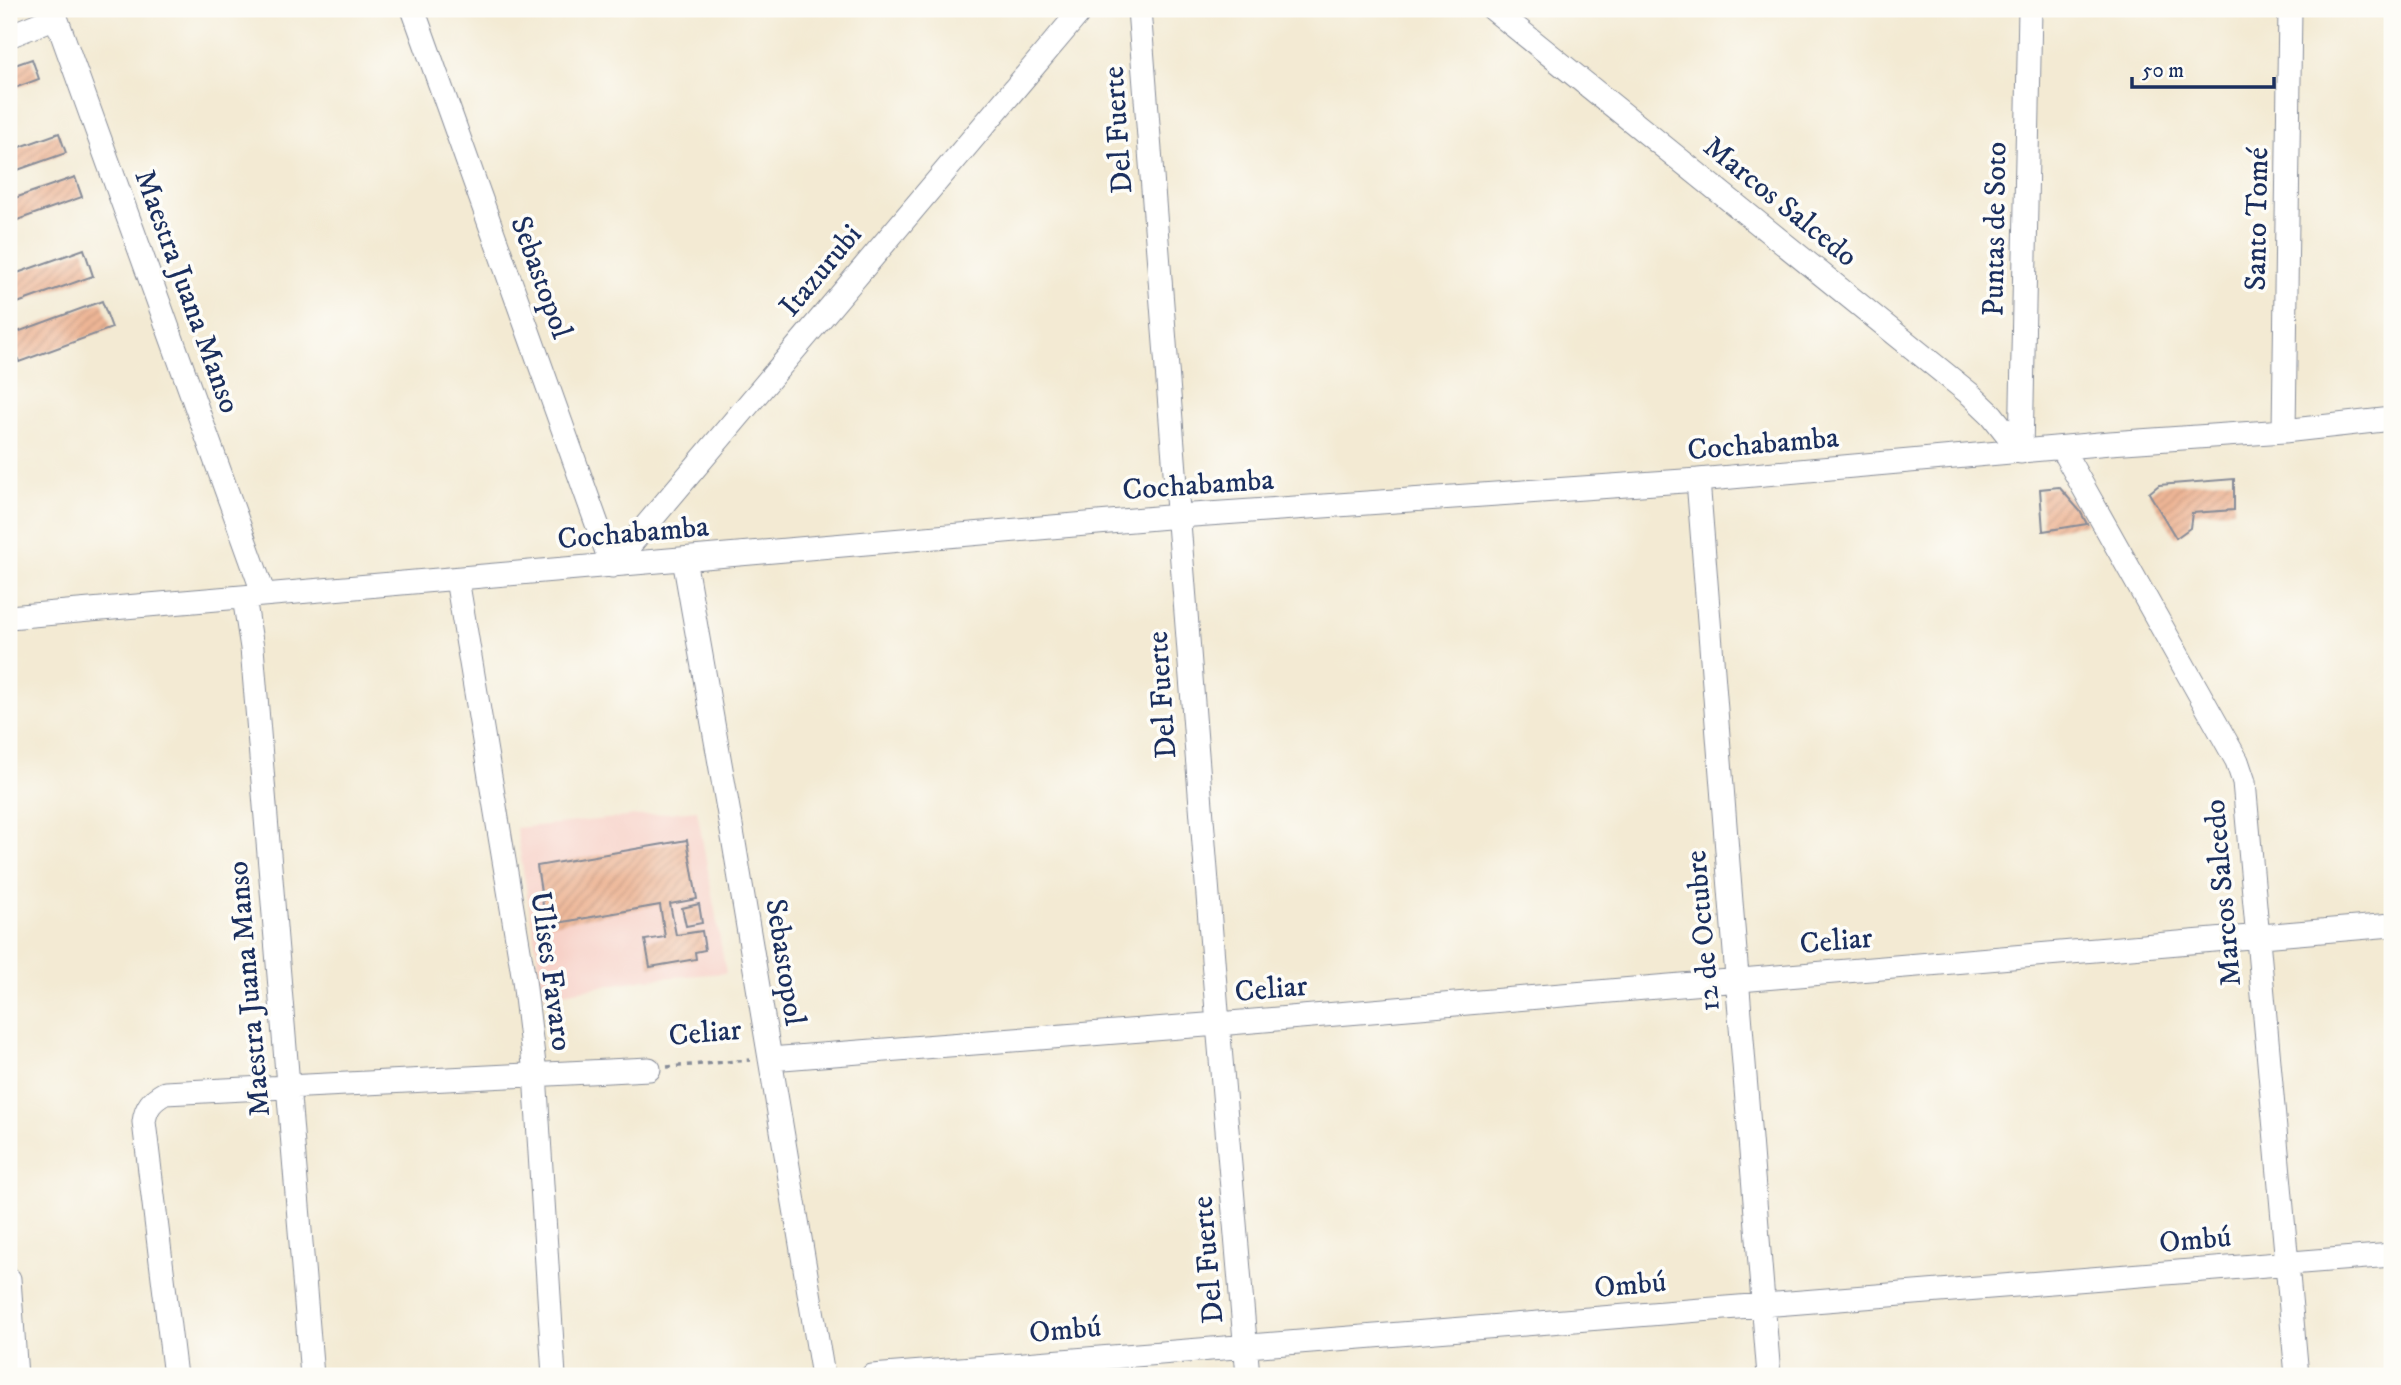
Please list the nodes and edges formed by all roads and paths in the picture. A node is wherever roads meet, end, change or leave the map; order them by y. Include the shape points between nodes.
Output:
1 (413, 9) edge
2 (1099, 9) edge
3 (1139, 9) edge
4 (2030, 9) edge
5 (2291, 9) edge
6 (1078, 12) edge
7 (55, 13) edge
8 (1503, 14) edge
9 (9, 36) edge
10 (2392, 419) edge
11 (2284, 431) junction
12 (2062, 449) junction
13 (2021, 452) junction
14 (1698, 480) junction
15 (1179, 516) junction
16 (684, 559) junction
17 (612, 566) junction
18 (457, 579) junction
19 (254, 596) junction
20 (9, 617) edge
21 (2392, 925) edge
22 (2258, 937) junction
23 (1738, 980) junction
24 (1218, 1024) junction
25 (770, 1059) junction
26 (649, 1069) joint
27 (534, 1073) junction
28 (288, 1087) junction
29 (2392, 1255) edge
30 (2287, 1263) junction
31 (9, 1279) edge
32 (1764, 1305) junction
33 (1246, 1346) junction
34 (16, 1376) edge
35 (175, 1376) edge
36 (312, 1376) edge
37 (554, 1376) edge
38 (822, 1376) edge
39 (872, 1376) edge
40 (1248, 1376) edge
41 (1769, 1376) edge
42 (2297, 1376) edge

1 - 17 street, Sebastopol
2 - 6 street, Itazurubi
3 - 15 street, Del Fuerte
4 - 13 street, Puntas de Soto
5 - 11 street, Santo Tomé
6 - 17 street, Itazurubi
7 - 9 street
7 - 19 street, Maestra Juana Manso
8 - 13 street, Marcos Salcedo via 1970,394
10 - 11 street, Cochabamba
11 - 12 street, Cochabamba
12 - 13 street, Cochabamba
12 - 22 street, Marcos Salcedo via 2237,761 2244,782
13 - 14 street, Cochabamba
14 - 15 street, Cochabamba
14 - 23 street, 12 de Octubre
15 - 16 street, Cochabamba
15 - 24 street, Del Fuerte
16 - 17 street, Cochabamba
16 - 25 street, Sebastopol
17 - 18 street, Cochabamba
18 - 19 street, Cochabamba
18 - 27 street, Ulises Favaro via 524,980
19 - 20 street, Cochabamba
19 - 28 street, Maestra Juana Manso via 252,648
21 - 22 street, Celiar
22 - 23 street, Celiar
22 - 30 street, Marcos Salcedo
23 - 24 street, Celiar
23 - 32 street, 12 de Octubre
24 - 25 street, Celiar
24 - 33 street, Del Fuerte
25 - 26 path, Celiar
25 - 38 street, Sebastopol
26 - 27 street, Celiar
27 - 28 street, Celiar
27 - 37 street, Ulises Favaro
28 - 35 street, Celiar via 165,1093 154,1099 145,1114
28 - 36 street, Maestra Juana Manso
29 - 30 street, Ombú
30 - 32 street, Ombú
30 - 42 street, Marcos Salcedo
31 - 34 street
32 - 33 street, Ombú
32 - 41 street, 12 de Octubre
33 - 39 street, Ombú
33 - 40 street, Del Fuerte

